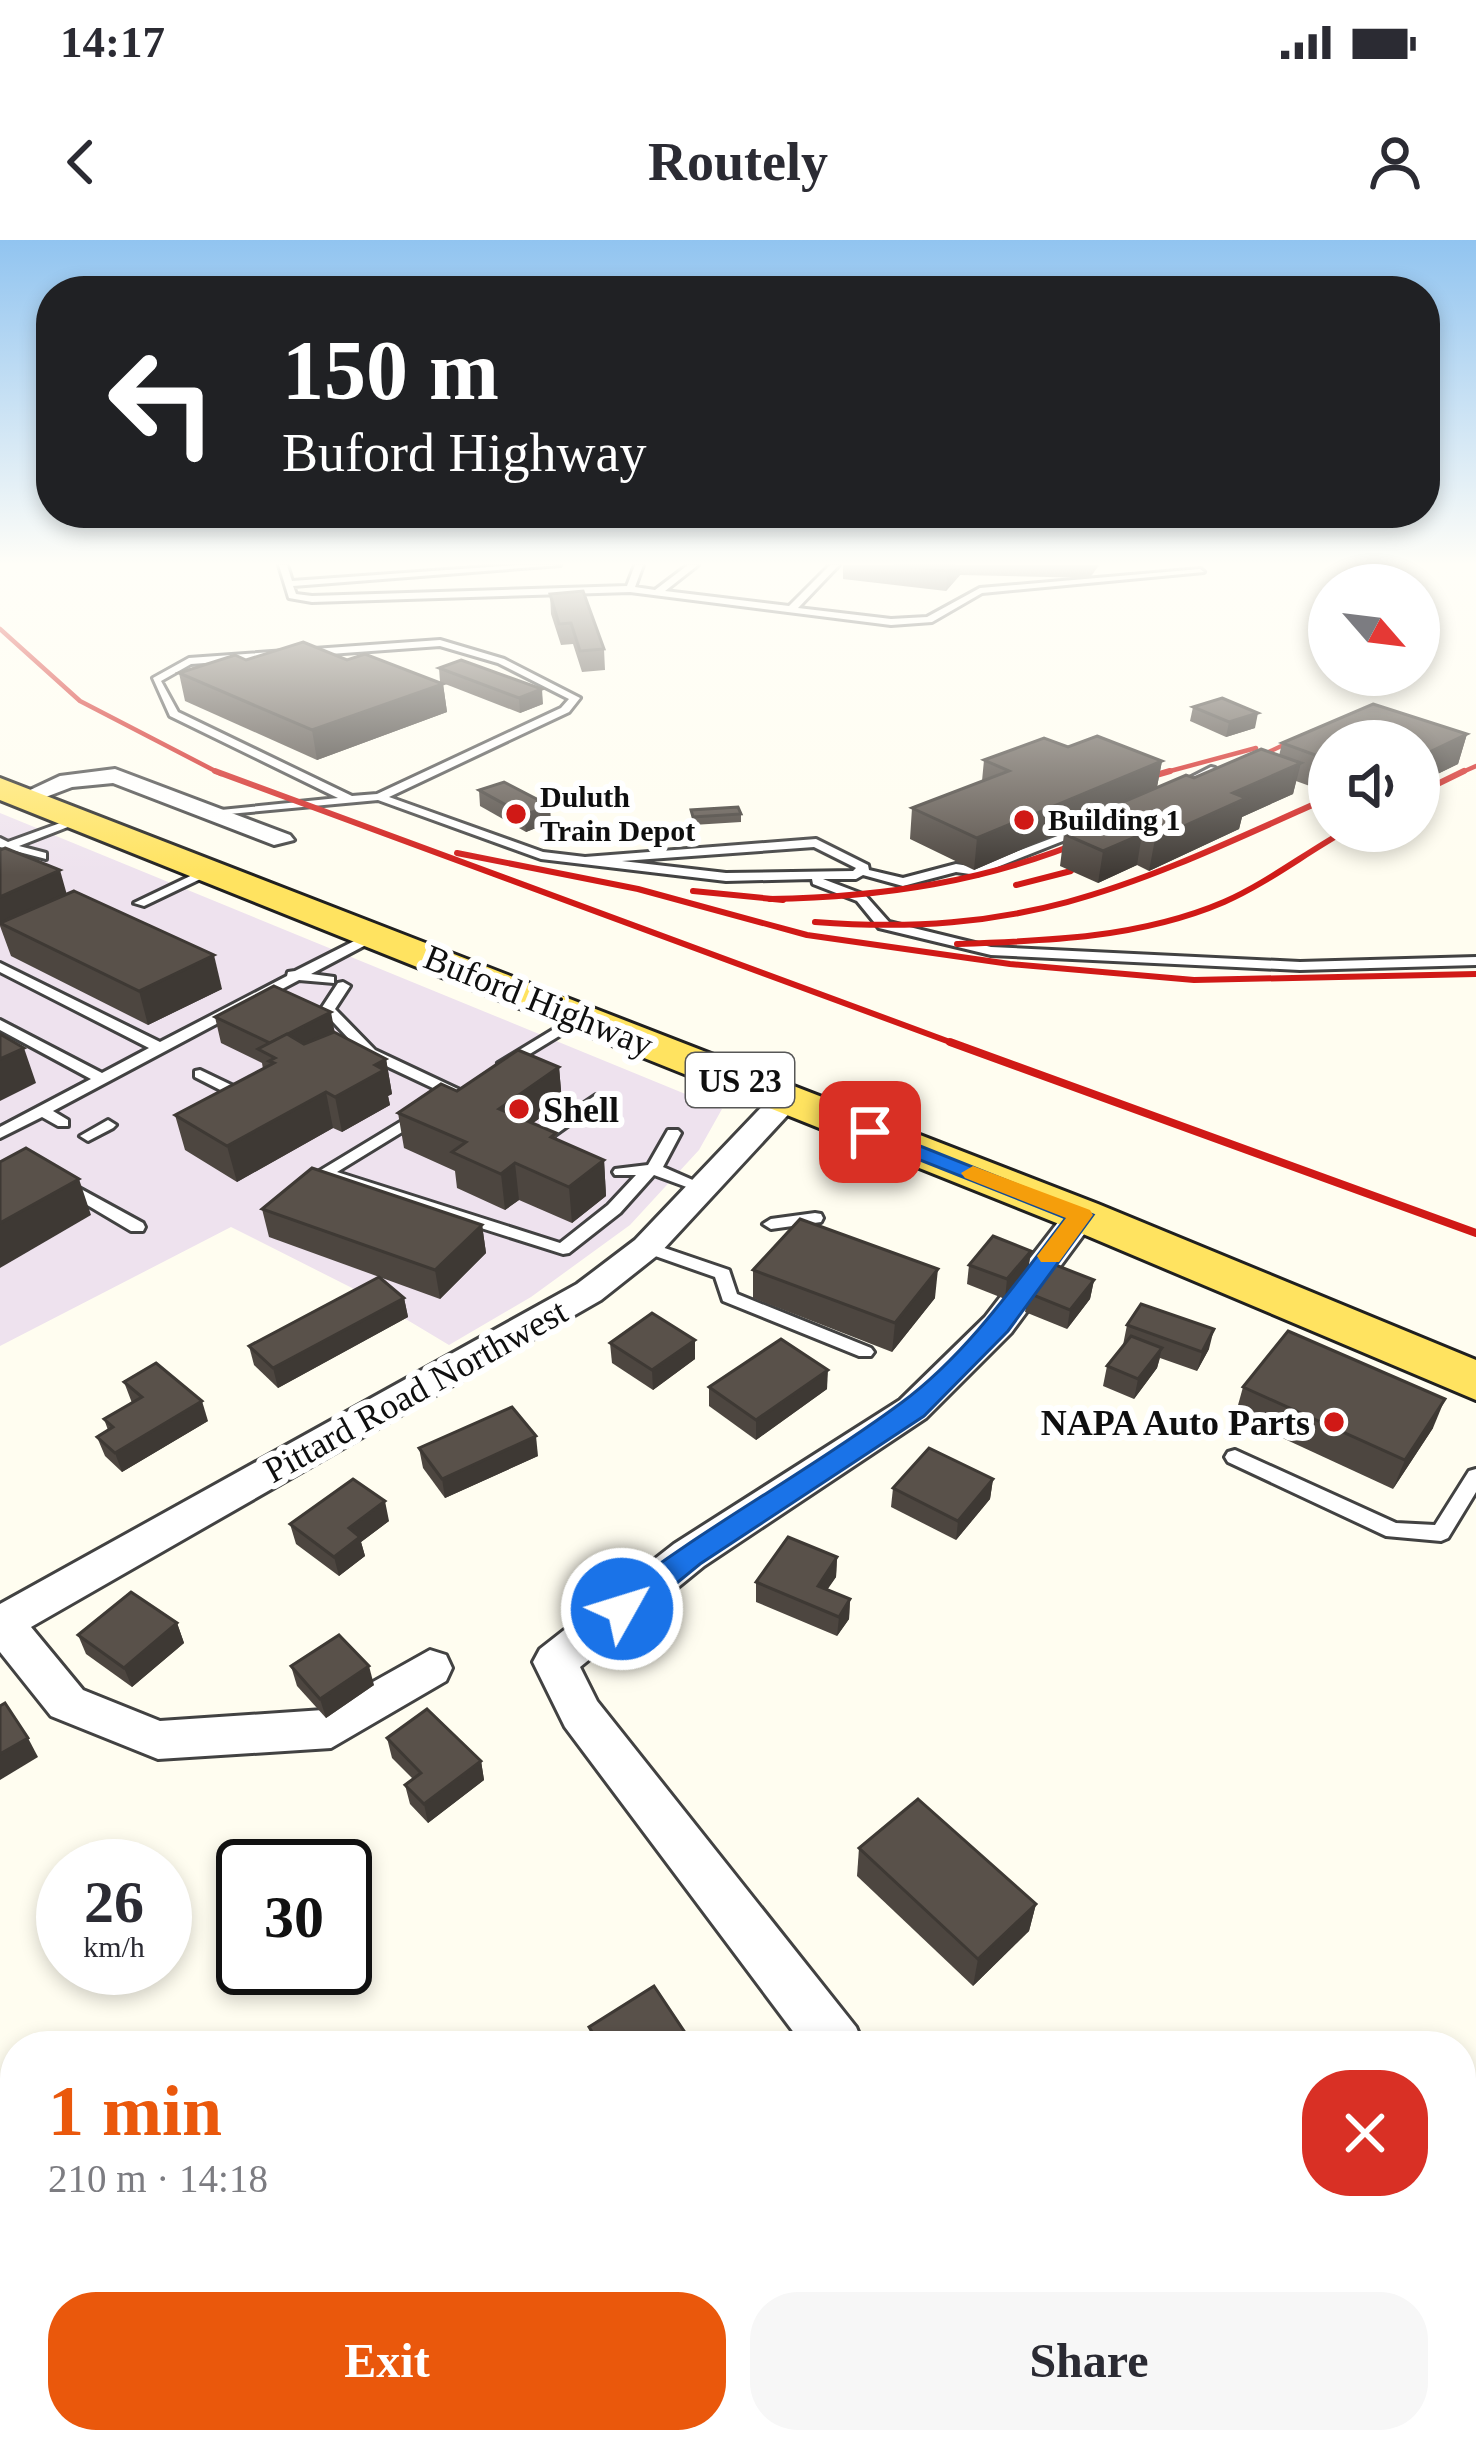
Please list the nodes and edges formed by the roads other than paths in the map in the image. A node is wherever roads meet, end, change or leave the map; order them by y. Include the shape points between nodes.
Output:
1 (176, 668) edge
2 (515, 668) edge
3 (1211, 770) edge
4 (11, 793) edge
5 (1166, 793) edge
6 (379, 797) junction
7 (351, 800) junction
8 (211, 814) junction
9 (74, 820) junction
10 (1098, 824) edge
11 (282, 840) dead end
12 (2, 846) edge
13 (42, 856) dead end
14 (586, 860) junction
15 (860, 871) junction
16 (208, 872) junction
17 (802, 876) junction
18 (119, 893) dead end
19 (374, 934) junction
20 (1476, 961) edge
21 (0, 968) edge
22 (288, 973) junction
23 (582, 1016) junction
24 (0, 1024) edge
25 (160, 1048) junction
26 (528, 1069) edge
27 (200, 1074) dead end
28 (102, 1079) junction
29 (473, 1082) edge
30 (455, 1094) junction
31 (245, 1097) edge
32 (596, 1099) dead end
33 (786, 1100) junction
34 (42, 1111) junction
35 (63, 1123) dead end
36 (108, 1125) dead end
37 (0, 1133) edge
38 (673, 1133) dead end
39 (88, 1136) dead end
40 (543, 1137) edge
41 (652, 1169) junction
42 (621, 1172) dead end
43 (48, 1174) edge
44 (703, 1188) junction
45 (1081, 1215) junction
46 (815, 1218) dead end
47 (771, 1224) dead end
48 (137, 1226) dead end
49 (647, 1247) junction
50 (865, 1352) dead end
51 (1476, 1381) edge
52 (1234, 1457) dead end
53 (1476, 1476) edge
54 (1, 1624) edge
55 (430, 1667) dead end
56 (825, 2031) edge

1 - 7 lane via 156,680 174,714
2 - 6 lane via 575,698 565,710
3 - 5 lane
4 - 8 street via 115,776
4 - 9 main road, Buford Highway / US 23
6 - 7 lane
6 - 14 lane via 541,855
7 - 8 lane
8 - 11 street
9 - 12 lane
9 - 16 main road, Buford Highway / US 23
10 - 15 lane via 977,871 956,868 903,882
12 - 13 lane
14 - 15 lane via 816,843
14 - 17 lane via 726,877
15 - 17 lane
16 - 18 lane via 146,906
16 - 19 main road, Buford Highway / US 23
17 - 20 lane via 861,898 884,926 992,952 1300,966
19 - 22 lane
19 - 23 main road, Buford Highway / US 23
21 - 25 lane
22 - 25 lane
22 - 30 lane via 336,983 328,1009 370,1052
23 - 26 lane via 498,1062
23 - 33 main road, Buford Highway / US 23
24 - 28 lane
25 - 28 lane
27 - 31 lane
28 - 34 lane
29 - 30 lane
30 - 41 lane via 325,1173 563,1249
32 - 40 lane
33 - 44 street, Pittard Road Northwest
33 - 45 main road, Buford Highway / US 23
34 - 35 lane
34 - 37 lane
36 - 39 lane
38 - 41 lane
41 - 42 lane
41 - 44 lane
43 - 48 lane
44 - 49 street, Pittard Road Northwest
45 - 51 main road, Buford Highway / US 23
45 - 56 street via 998,1325 914,1408 689,1555 555,1662 581,1714
46 - 47 lane
49 - 50 lane via 723,1274 729,1297
49 - 54 street, Pittard Road Northwest via 548,1316
52 - 53 lane via 1393,1531 1441,1533
54 - 55 street via 67,1703 158,1740 331,1729

